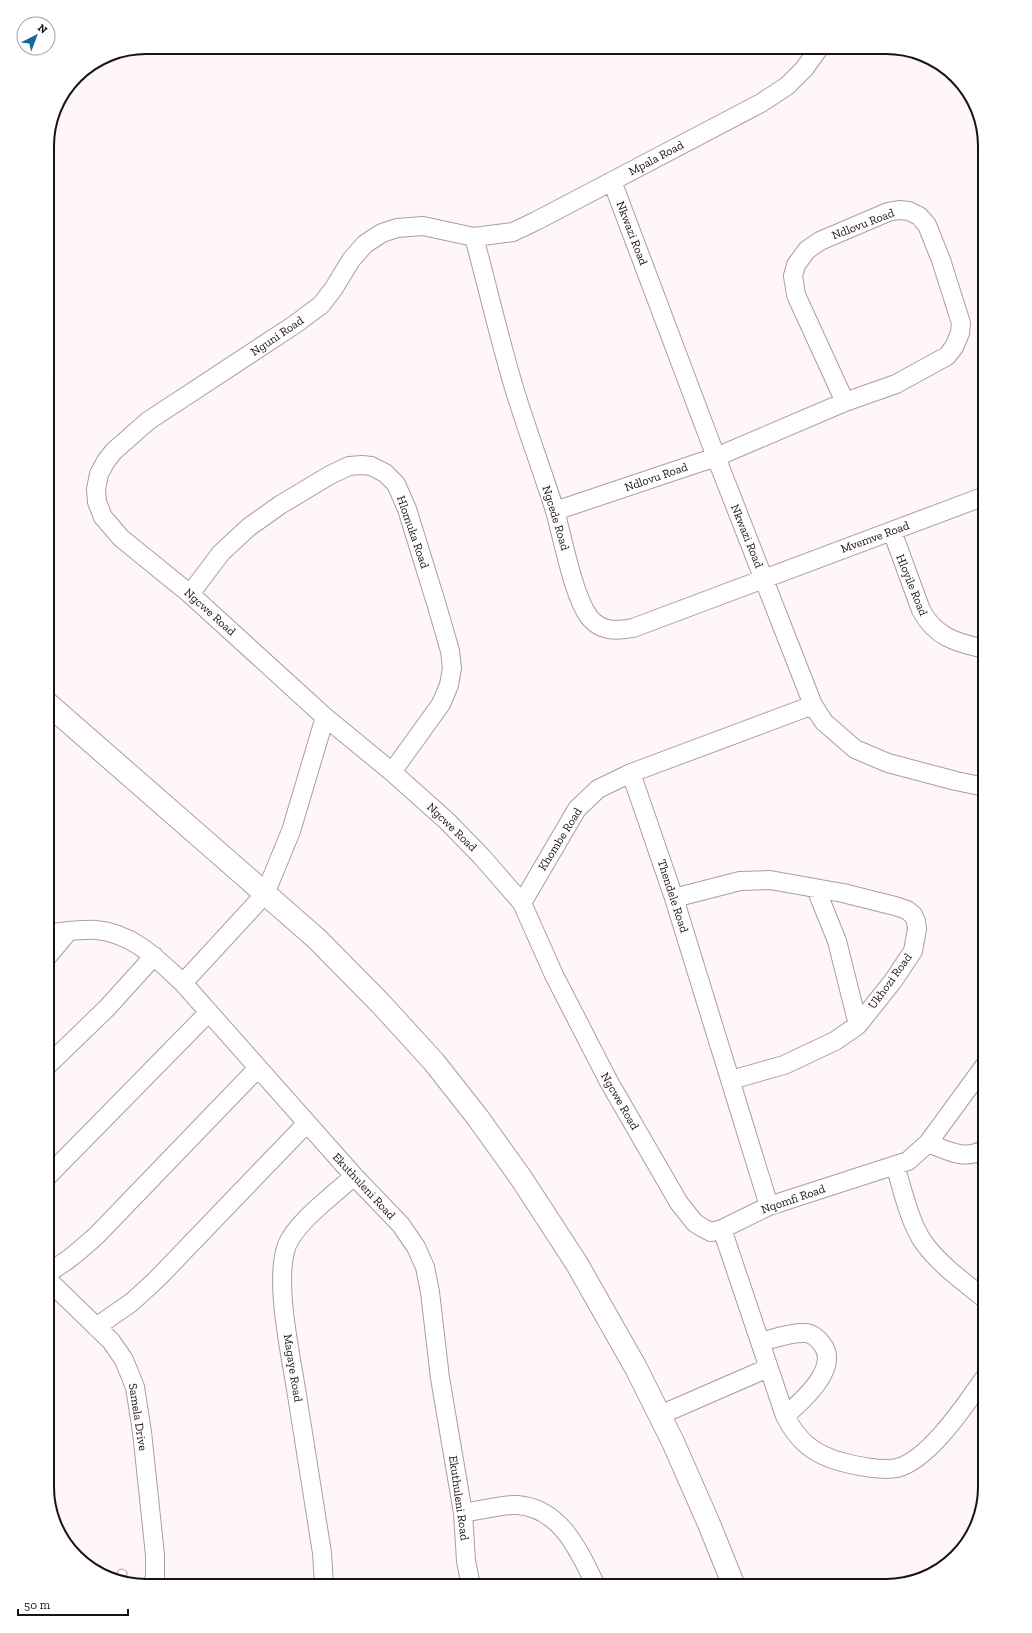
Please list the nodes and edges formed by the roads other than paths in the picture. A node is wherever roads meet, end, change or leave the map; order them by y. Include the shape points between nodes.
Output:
1 (815, 54) edge
2 (612, 181) junction
3 (474, 237) junction
4 (845, 402) junction
5 (716, 457) junction
6 (96, 489) joint
7 (978, 499) edge
8 (555, 511) junction
9 (892, 531) junction
10 (764, 578) junction
11 (190, 594) junction
12 (978, 647) edge
13 (813, 705) junction
14 (54, 709) edge
15 (325, 717) junction
16 (392, 772) junction
17 (631, 773) junction
18 (978, 786) edge
19 (816, 889) junction
20 (265, 894) junction
21 (674, 898) junction
22 (522, 904) junction
23 (68, 932) junction
24 (54, 933) edge
25 (54, 949) edge
26 (154, 956) junction
27 (183, 983) junction
28 (209, 1012) junction
29 (858, 1025) junction
30 (54, 1059) edge
31 (258, 1068) junction
32 (978, 1075) edge
33 (731, 1080) junction
34 (307, 1123) junction
35 (928, 1143) junction
36 (978, 1152) edge
37 (895, 1165) junction
38 (54, 1170) edge
39 (354, 1176) junction
40 (769, 1206) junction
41 (722, 1229) junction
42 (54, 1269) edge
43 (54, 1286) edge
44 (978, 1293) edge
45 (96, 1327) junction
46 (760, 1342) junction
47 (768, 1368) junction
48 (978, 1386) edge
49 (660, 1415) junction
50 (785, 1416) junction
51 (462, 1514) junction
52 (154, 1579) edge
53 (323, 1579) edge
54 (469, 1579) edge
55 (593, 1579) edge
56 (731, 1579) edge

1 - 2 street, Mpala Road via 787,86
2 - 3 street, Mpala Road via 513,232
2 - 5 street, Nkwazi Road
3 - 6 street, Nguni Road via 423,226 397,228 376,236 351,260 321,305 294,326 148,421 114,451 99,474
3 - 8 street, Ngcede Road via 512,381
4 - 4 street, Ndlovu Road via 896,384 938,362 954,347 960,333 958,316 927,224 909,211 888,212 820,241 807,250 796,265 793,276 796,295
4 - 5 street, Ndlovu Road
5 - 8 street, Ndlovu Road
5 - 10 street, Nkwazi Road
6 - 11 street, Ngcwe Road via 97,502 103,517 121,538
7 - 9 street, Mvemve Road
8 - 10 street, Ngcede Road via 582,604 596,624 604,629 617,631 633,628
9 - 10 street, Mvemve Road
9 - 12 street, Hloyile Road via 926,620 944,636
10 - 13 street, Nkwazi Road
11 - 15 street, Ngcwe Road
11 - 16 street, Hlomuka Road via 221,553 250,527 324,478 349,466 371,466 385,473 396,484 407,509 450,651 452,668 449,685 440,704
13 - 17 street
13 - 18 street, Nkwazi Road via 824,722 855,749 888,763
14 - 20 street
15 - 16 street, Ngcwe Road
15 - 20 street via 291,831
16 - 22 street, Ngcwe Road via 457,831
17 - 21 street, Thendele Road
17 - 22 street, Khombe Road via 598,789 577,809
19 - 21 street, Ukhozi Road via 770,880 740,881
19 - 29 street, Ukhozi Road via 837,941
19 - 29 street, Ukhozi Road via 895,906 907,910 916,921 913,951
20 - 27 street
20 - 49 street via 316,939 381,1004 434,1062 478,1118 577,1264
21 - 33 street, Thendele Road
22 - 41 street, Ngcwe Road via 554,975 609,1082 670,1188 695,1223 711,1232
23 - 24 street, Ekuthuleni Road
23 - 25 street
23 - 26 street, Ekuthuleni Road via 96,930 120,935
26 - 27 street, Ekuthuleni Road
26 - 30 street via 107,1008
27 - 28 street, Ekuthuleni Road
28 - 31 street, Ekuthuleni Road
28 - 38 street
29 - 33 street, Ukhozi Road via 835,1041 784,1065
31 - 34 street, Ekuthuleni Road
31 - 42 street via 96,1236 73,1257
32 - 35 street, Nqomfi Road
33 - 40 street, Thendele Road
34 - 39 street, Ekuthuleni Road
34 - 45 street via 157,1279 132,1302
35 - 36 street via 966,1155
35 - 37 street, Nqomfi Road via 908,1161
37 - 40 street, Nqomfi Road
37 - 44 street via 923,1242
39 - 51 street, Ekuthuleni Road via 401,1225 416,1247 425,1267
39 - 53 street, Magaye Road via 296,1231 288,1244 281,1274
40 - 41 street, Nqomfi Road
41 - 46 street
43 - 45 street, Samela Drive
45 - 52 street, Samela Drive via 111,1341 124,1360 135,1387 155,1555
46 - 47 street
46 - 50 street via 795,1333 806,1333 814,1336 826,1350 824,1371 808,1395
47 - 49 street
47 - 50 street
48 - 50 street via 934,1443 920,1456 896,1468 882,1469 831,1459 810,1448 792,1431
49 - 56 street
51 - 54 street, Ekuthuleni Road
51 - 55 street via 516,1505 536,1508 549,1515 562,1527 581,1554

